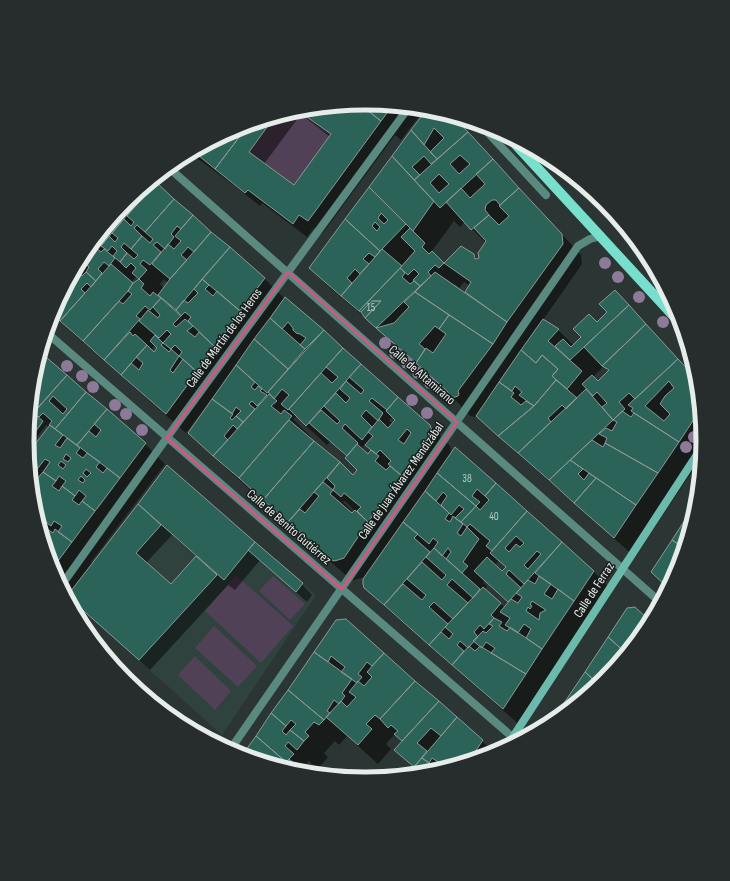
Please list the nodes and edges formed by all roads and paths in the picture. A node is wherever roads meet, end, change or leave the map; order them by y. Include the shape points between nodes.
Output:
1 (406, 112) edge
2 (488, 133) edge
3 (520, 149) edge
4 (173, 171) edge
5 (546, 195) dead end
6 (601, 236) junction
7 (288, 272) junction
8 (670, 312) edge
9 (51, 336) edge
10 (457, 422) junction
11 (168, 438) junction
12 (695, 457) edge
13 (623, 569) junction
14 (65, 580) edge
15 (342, 589) junction
16 (656, 598) edge
17 (519, 733) edge
18 (512, 736) edge
19 (234, 744) edge

1 - 7 street, Calle de Martín de los Heros
2 - 5 street
3 - 6 main road
4 - 7 street, Calle de Altamirano
6 - 8 main road
6 - 10 street, Calle de Juan Álvarez Mendizábal via 578,246
7 - 10 street, Calle de Altamirano
7 - 11 street, Calle de Martín de los Heros
9 - 11 street, Calle de Benito Gutiérrez
10 - 13 street, Calle de Altamirano
10 - 15 street, Calle de Juan Álvarez Mendizábal
11 - 14 street, Calle de Martín de los Heros
11 - 15 street, Calle de Benito Gutiérrez
12 - 13 main road, Calle de Ferraz
13 - 16 street, Calle de Altamirano
13 - 17 main road, Calle de Ferraz
15 - 18 street, Calle de Benito Gutiérrez
15 - 19 street, Calle de Juan Álvarez Mendizábal

